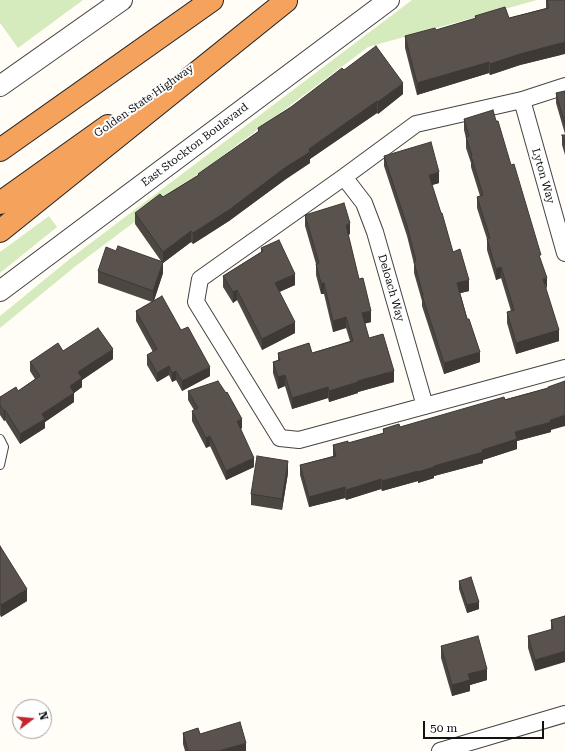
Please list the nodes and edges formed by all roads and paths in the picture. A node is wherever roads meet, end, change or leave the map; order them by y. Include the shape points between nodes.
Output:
1 (122, 0) edge
2 (212, 0) edge
3 (287, 0) edge
4 (389, 0) edge
5 (0, 86) edge
6 (565, 86) edge
7 (522, 100) junction
8 (0, 150) edge
9 (344, 177) junction
10 (0, 203) edge
11 (0, 231) edge
12 (565, 252) edge
13 (0, 291) edge
14 (565, 368) edge
15 (425, 406) junction
16 (0, 439) edge
17 (0, 465) edge
18 (565, 714) edge
19 (440, 751) edge

1 - 5 street
2 - 8 highway
3 - 10 highway, Golden State Highway
3 - 11 highway
4 - 13 street, East Stockton Boulevard
6 - 7 street
7 - 9 street via 416,124
7 - 12 street, Lyton Way
9 - 15 street, Deloach Way via 364,203 375,232
9 - 15 street via 200,278 196,302 280,438 299,440
14 - 15 street
16 - 17 lane via 4,447
18 - 19 street

